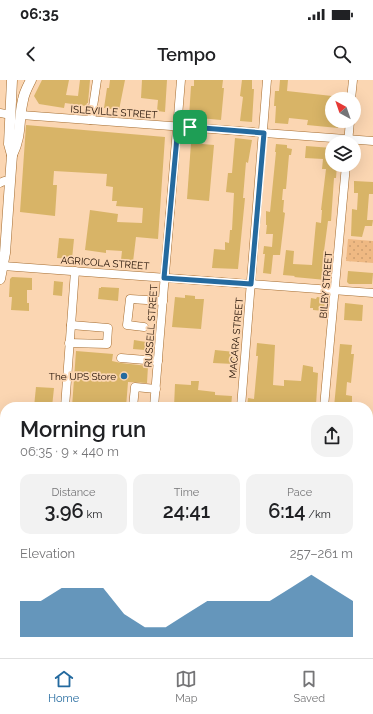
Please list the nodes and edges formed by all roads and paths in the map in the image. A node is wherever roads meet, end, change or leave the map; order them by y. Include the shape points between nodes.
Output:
1 (12, 80) edge
2 (31, 80) edge
3 (98, 80) edge
4 (181, 80) edge
5 (267, 80) edge
6 (353, 80) edge
7 (352, 92) edge
8 (0, 113) edge
9 (16, 115) junction
10 (91, 120) junction
11 (178, 126) junction
12 (264, 133) junction
13 (325, 139) edge
14 (361, 141) edge
15 (373, 141) edge
16 (345, 172) edge
17 (5, 182) edge
18 (1, 266) edge
19 (75, 271) junction
20 (164, 278) junction
21 (0, 279) edge
22 (251, 284) junction
23 (336, 290) junction
24 (373, 294) edge
25 (163, 301) junction
26 (71, 326) junction
27 (144, 327) dead end
28 (70, 343) junction
29 (121, 358) dead end
30 (158, 361) junction
31 (156, 389) junction
32 (65, 402) edge
33 (134, 402) edge
34 (155, 402) edge
35 (241, 402) edge
36 (325, 402) edge

1 - 9 main road
2 - 9 main road
3 - 10 street
4 - 11 street, RUSSELL STREET
5 - 12 street, MACARA STREET
6 - 7 street
8 - 9 street, ISLEVILLE STREET
9 - 10 street, ISLEVILLE STREET
9 - 17 main road via 9,144 12,155
10 - 11 street, ISLEVILLE STREET
11 - 12 street, ISLEVILLE STREET
11 - 20 street, RUSSELL STREET
12 - 13 street, ISLEVILLE STREET
12 - 22 street, MACARA STREET
14 - 15 street, ISLEVILLE STREET
16 - 23 street, BILBY STREET
17 - 18 main road
18 - 19 street, AGRICOLA STREET
18 - 21 main road
19 - 20 street, AGRICOLA STREET
19 - 26 street
20 - 22 street, AGRICOLA STREET
20 - 25 street, RUSSELL STREET
22 - 23 street, AGRICOLA STREET
22 - 35 street, MACARA STREET
23 - 24 street, AGRICOLA STREET
23 - 36 street, BILBY STREET
25 - 27 street via 130,299 127,324
25 - 30 street, RUSSELL STREET
26 - 28 street
26 - 28 street via 108,328 107,344
28 - 32 street
29 - 30 street
30 - 31 street, RUSSELL STREET
31 - 33 street via 135,387
31 - 34 street, RUSSELL STREET

